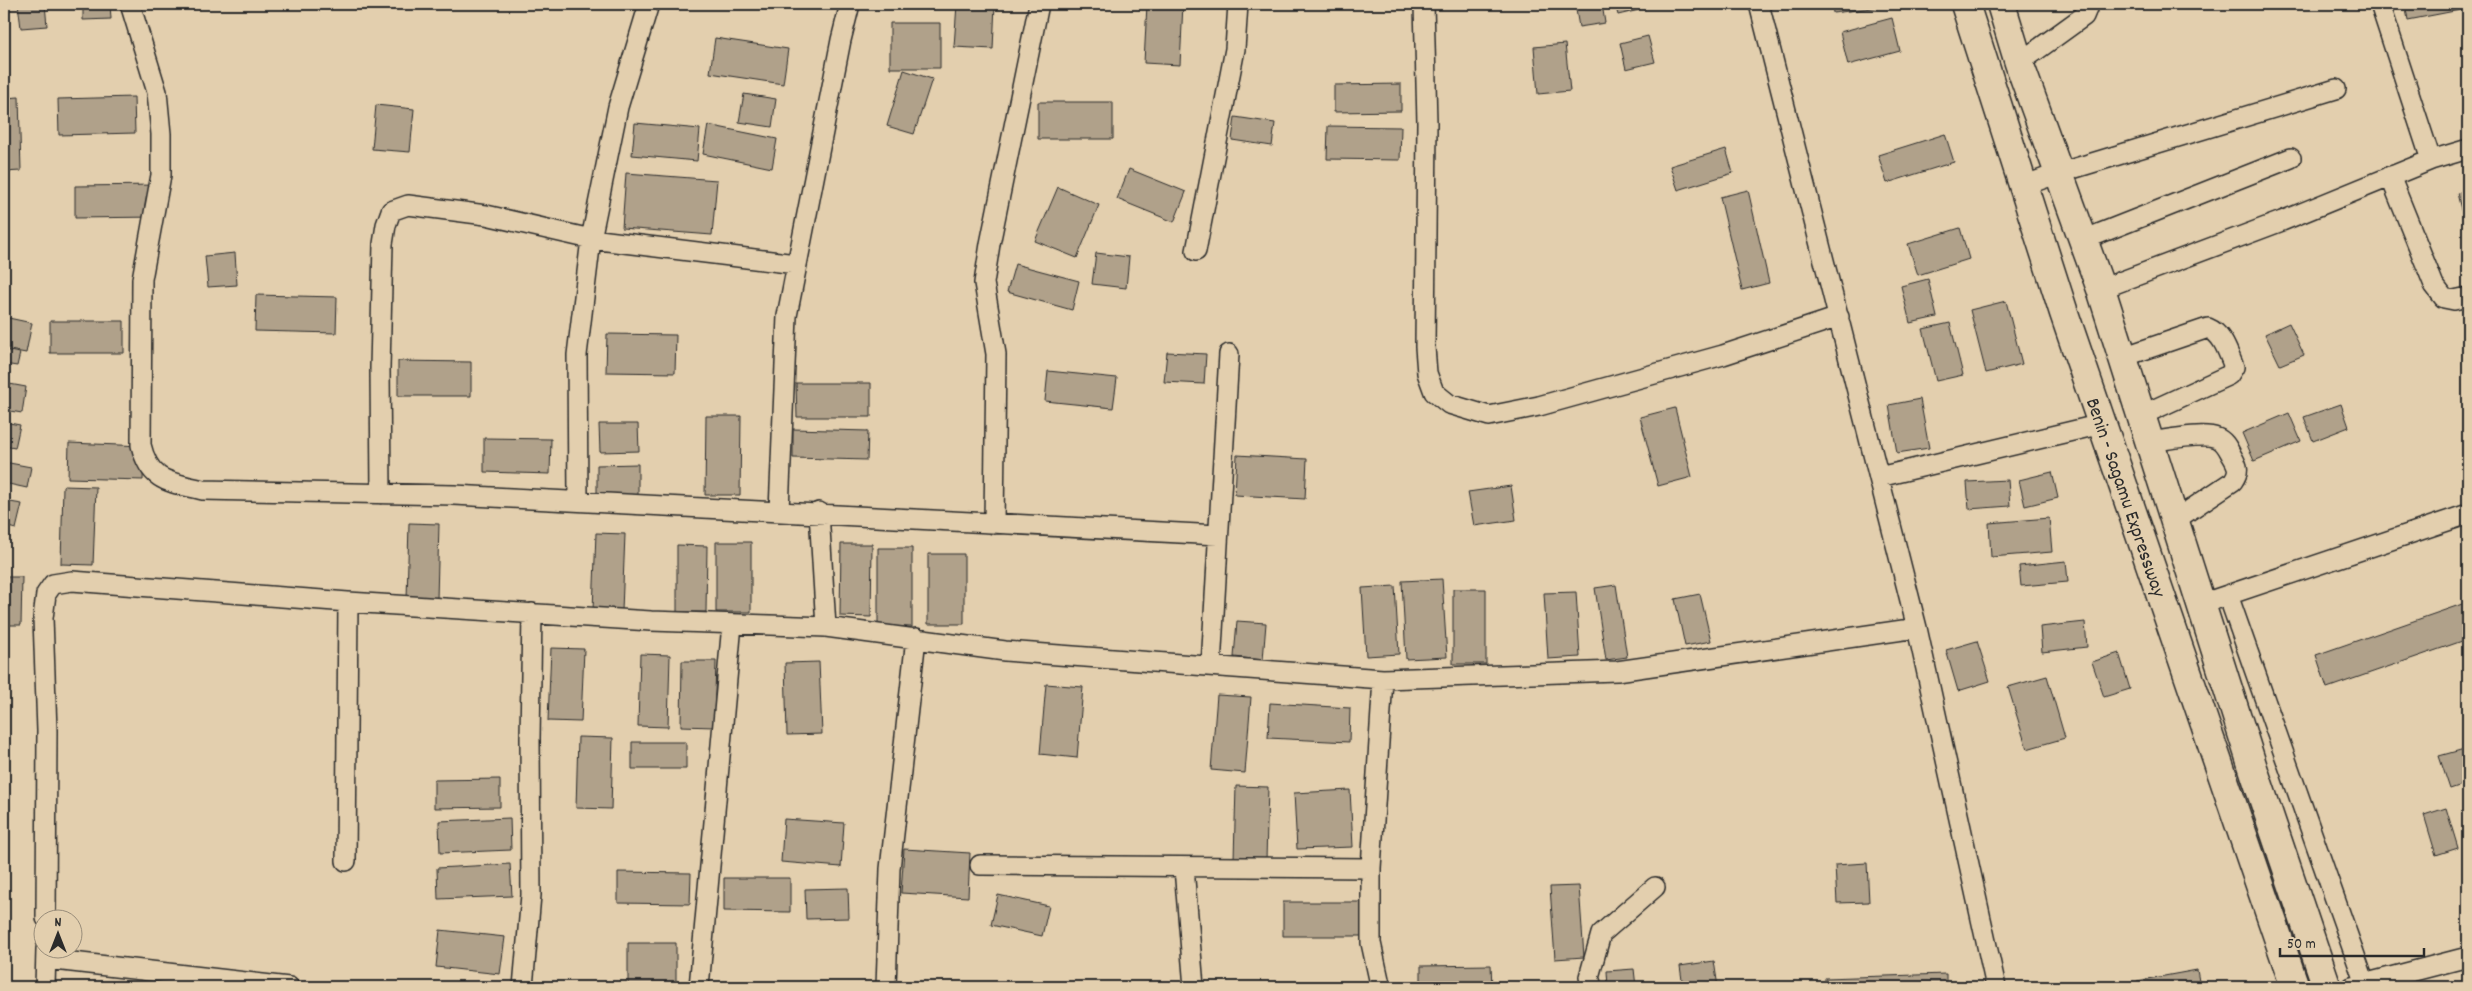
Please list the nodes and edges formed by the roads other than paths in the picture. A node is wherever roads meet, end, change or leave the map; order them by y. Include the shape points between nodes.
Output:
1 (130, 4) edge
2 (650, 4) edge
3 (850, 4) edge
4 (1039, 4) edge
5 (1238, 4) edge
6 (1424, 4) edge
7 (1760, 4) edge
8 (1965, 4) edge
9 (2001, 4) edge
10 (2090, 4) edge
11 (2380, 4) edge
12 (2019, 63) junction
13 (2336, 89) dead end
14 (2468, 148) edge
15 (2292, 158) dead end
16 (2431, 160) junction
17 (2058, 173) junction
18 (2390, 176) junction
19 (2023, 186) junction
20 (591, 239) junction
21 (2083, 240) junction
22 (1196, 251) dead end
23 (796, 264) junction
24 (2101, 289) junction
25 (2468, 297) edge
26 (1839, 318) junction
27 (1229, 354) dead end
28 (2122, 357) junction
29 (2142, 415) junction
30 (2102, 424) junction
31 (2150, 442) junction
32 (1879, 478) junction
33 (381, 494) junction
34 (578, 501) junction
35 (779, 511) junction
36 (819, 512) junction
37 (2468, 514) edge
38 (2175, 520) junction
39 (994, 524) junction
40 (1218, 535) junction
41 (2228, 595) junction
42 (348, 602) junction
43 (2201, 604) junction
44 (532, 613) junction
45 (732, 624) junction
46 (826, 627) junction
47 (1916, 628) junction
48 (916, 638) junction
49 (1211, 666) junction
50 (1383, 679) junction
51 (346, 860) dead end
52 (980, 865) dead end
53 (1184, 868) junction
54 (1371, 868) junction
55 (1655, 888) dead end
56 (46, 908) edge
57 (46, 958) edge
58 (75, 958) edge
59 (2468, 958) edge
60 (1380, 984) dead end
61 (2358, 986) edge
62 (46, 987) edge
63 (289, 987) edge
64 (523, 987) edge
65 (699, 987) edge
66 (886, 987) edge
67 (1194, 987) edge
68 (1592, 987) edge
69 (1996, 987) edge
70 (2295, 987) edge
71 (2327, 987) edge

1 - 33 street via 157,92 161,134 161,175 142,278 141,446 144,459 163,481 203,490
2 - 20 street via 618,108
3 - 23 street
4 - 39 street via 984,283 996,354
5 - 22 street via 1235,49
6 - 26 street via 1427,123 1425,347 1427,373 1434,392 1449,404 1489,416 1539,406 1723,355
7 - 26 street
8 - 19 highway, Benin - Sagamu Expressway
9 - 12 highway
10 - 12 street via 2084,16
11 - 16 street
12 - 17 highway
13 - 17 street
14 - 16 street
15 - 21 street
16 - 18 street
17 - 19 street
17 - 21 highway
18 - 24 street
18 - 25 street via 2434,284 2444,298
19 - 30 highway, Benin - Sagamu Expressway
20 - 23 street
20 - 33 street via 486,216 408,205 391,211 383,244
20 - 34 street via 578,355
21 - 24 highway
23 - 35 street via 787,316
24 - 28 highway
26 - 32 street
27 - 40 street
28 - 29 highway
28 - 29 street via 2208,328 2221,339 2234,367 2229,374
29 - 31 highway
30 - 32 street
30 - 70 highway, Benin - Sagamu Expressway
31 - 38 highway
31 - 38 street via 2206,436 2217,438 2224,443 2238,466 2234,481
32 - 47 street
33 - 34 street
34 - 35 street
35 - 36 street
36 - 39 street
36 - 46 street
37 - 41 street
38 - 43 highway
39 - 40 street
40 - 49 street
41 - 43 street
41 - 61 street
42 - 44 street
42 - 51 street
42 - 56 street via 72,581 53,584 46,594 43,618 47,731
43 - 71 highway
44 - 45 street
44 - 64 street via 531,895
45 - 46 street
45 - 65 street
46 - 48 street
47 - 50 street via 1617,671
47 - 69 street
48 - 49 street via 1005,651
48 - 66 street via 890,869
49 - 50 street
50 - 54 street
52 - 53 street
53 - 54 street
53 - 67 street
54 - 60 street via 1371,943
55 - 68 street via 1600,934 1589,977
57 - 62 street
58 - 63 street
59 - 61 street

